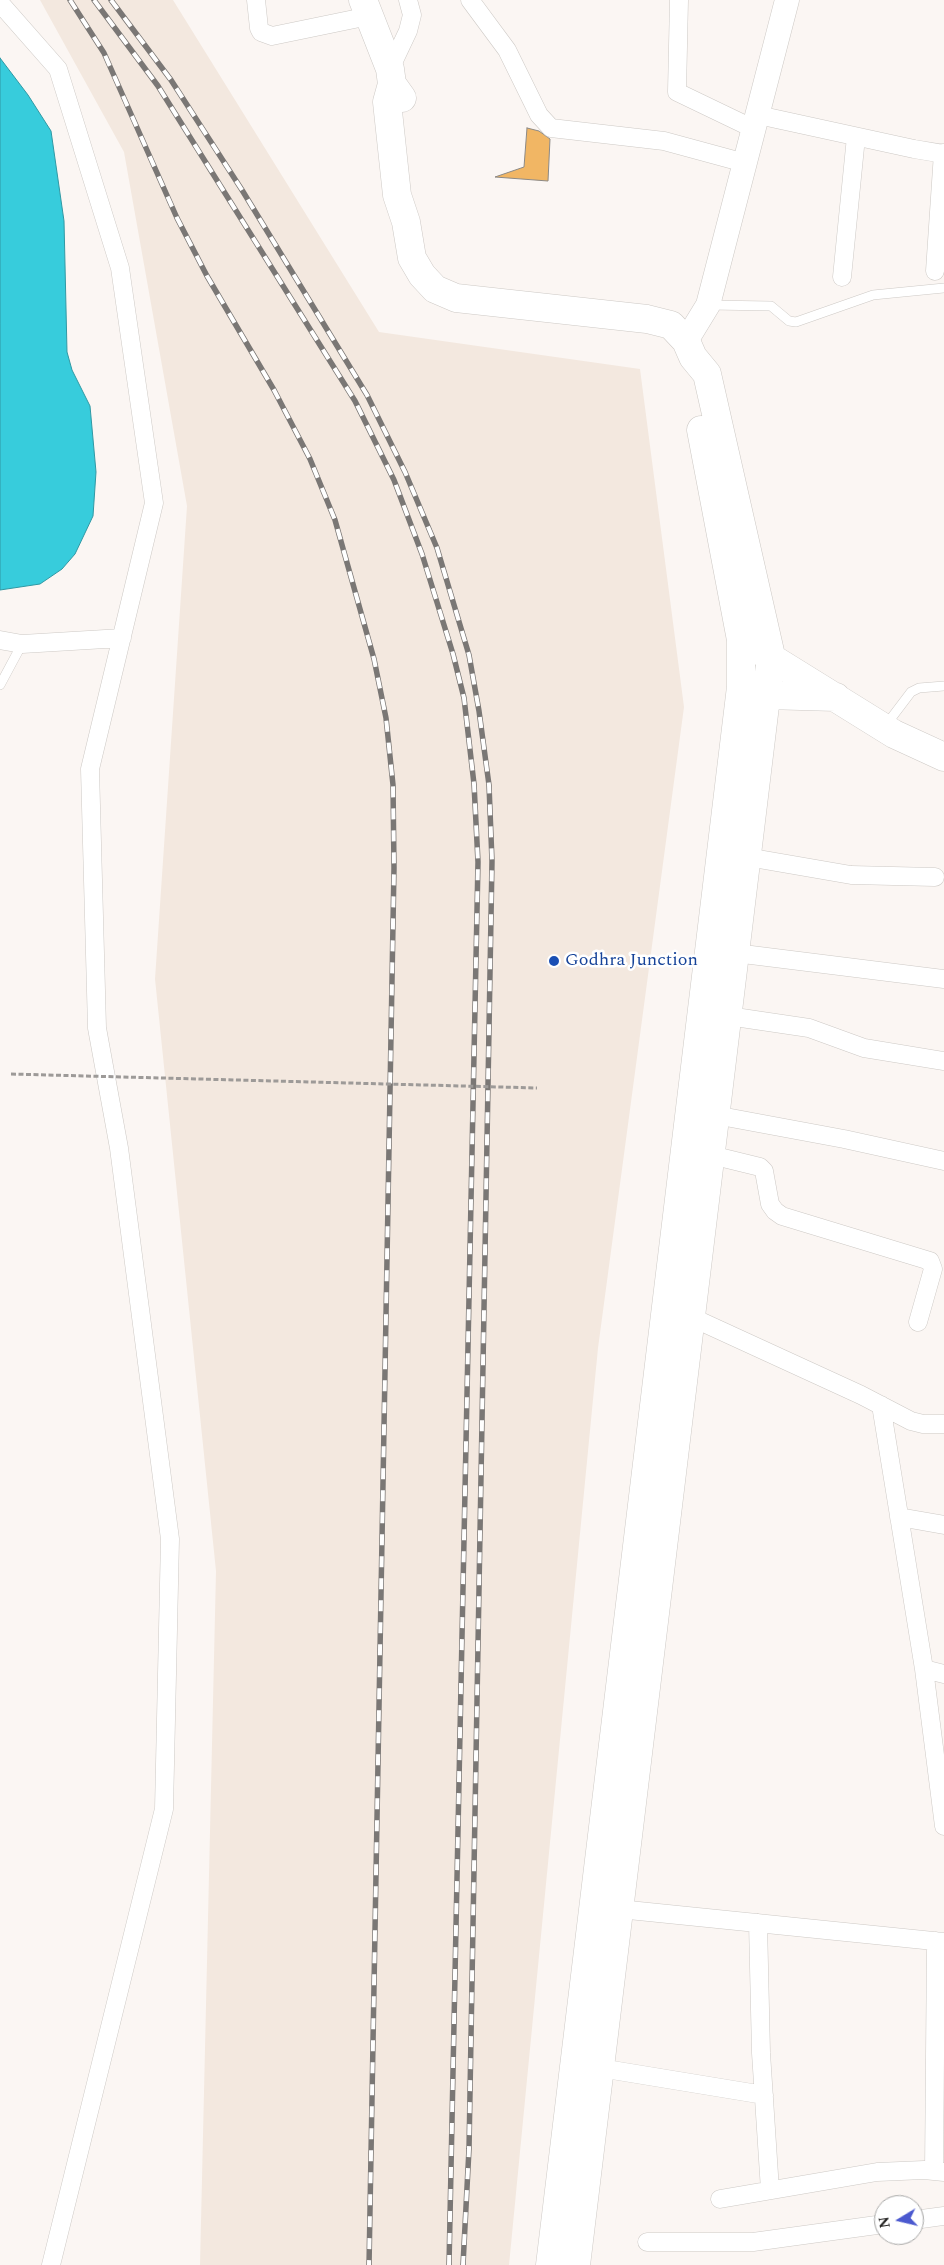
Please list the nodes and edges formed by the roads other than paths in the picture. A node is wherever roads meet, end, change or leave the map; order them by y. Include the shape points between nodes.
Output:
1 (256, 0) edge
2 (408, 0) edge
3 (470, 0) edge
4 (679, 0) edge
5 (787, 0) edge
6 (0, 2) edge
7 (366, 8) edge
8 (391, 77) junction
9 (756, 122) junction
10 (856, 136) junction
11 (944, 154) edge
12 (745, 163) junction
13 (935, 271) dead end
14 (842, 277) dead end
15 (944, 288) edge
16 (708, 305) junction
17 (690, 349) junction
18 (122, 638) junction
19 (0, 640) edge
20 (741, 640) junction
21 (22, 644) junction
22 (771, 656) junction
23 (0, 685) edge
24 (944, 686) edge
25 (754, 691) junction
26 (837, 698) junction
27 (885, 727) junction
28 (944, 757) edge
29 (747, 857) junction
30 (935, 877) dead end
31 (735, 954) junction
32 (944, 979) edge
33 (728, 1016) junction
34 (944, 1061) edge
35 (715, 1115) junction
36 (711, 1155) junction
37 (944, 1161) edge
38 (678, 1316) junction
39 (918, 1322) dead end
40 (881, 1405) junction
41 (944, 1424) edge
42 (900, 1517) junction
43 (944, 1525) edge
44 (924, 1669) junction
45 (944, 1674) edge
46 (944, 1826) edge
47 (606, 1908) junction
48 (758, 1923) junction
49 (940, 1942) edge
50 (940, 2047) edge
51 (600, 2068) junction
52 (764, 2095) junction
53 (939, 2132) edge
54 (939, 2171) edge
55 (770, 2190) junction
56 (720, 2199) dead end
57 (944, 2216) edge
58 (924, 2219) edge
59 (874, 2225) edge
60 (647, 2242) dead end
61 (51, 2265) edge
62 (550, 2265) edge
63 (576, 2265) edge

1 - 7 street via 259,28 272,36
2 - 8 street via 412,15
3 - 12 street via 507,50 540,115 551,128 664,141
4 - 9 street via 676,92
5 - 9 street
6 - 18 street via 58,69 120,268 154,503
7 - 8 main road
8 - 17 main road via 387,102 396,195 406,222 412,258 435,289 456,298 647,319 671,325
9 - 10 street
9 - 12 street
10 - 11 street
10 - 14 street
11 - 13 street
12 - 16 street
15 - 16 lane via 873,295 796,322 789,321 771,306
16 - 17 street
17 - 20 main road via 692,379
17 - 22 main road via 707,374
18 - 21 street
18 - 61 street via 90,769 96,1028 119,1148 170,1539 164,1809
19 - 21 street
20 - 22 main road
20 - 25 main road
21 - 23 lane
22 - 25 main road
22 - 26 main road
24 - 27 lane via 919,688 911,692
25 - 26 main road
25 - 29 main road
25 - 38 main road
26 - 27 main road
27 - 28 main road
29 - 30 street via 852,875
29 - 31 main road
31 - 32 street
31 - 33 main road
33 - 34 street via 809,1028 864,1048
33 - 35 main road
35 - 36 main road
35 - 37 street
36 - 38 main road
36 - 39 street via 760,1167 767,1178 770,1204 782,1216 930,1261 933,1269
38 - 40 street
38 - 47 main road
40 - 41 street via 923,1424
40 - 42 street
42 - 43 street
42 - 44 street
44 - 45 street
44 - 46 street
47 - 48 street
47 - 51 main road
47 - 62 main road
48 - 49 street
48 - 52 street
49 - 50 street
50 - 53 street
51 - 52 street
51 - 63 main road
52 - 55 street
53 - 54 street
54 - 55 street via 877,2172
55 - 56 street
57 - 58 street
59 - 60 street via 753,2242

